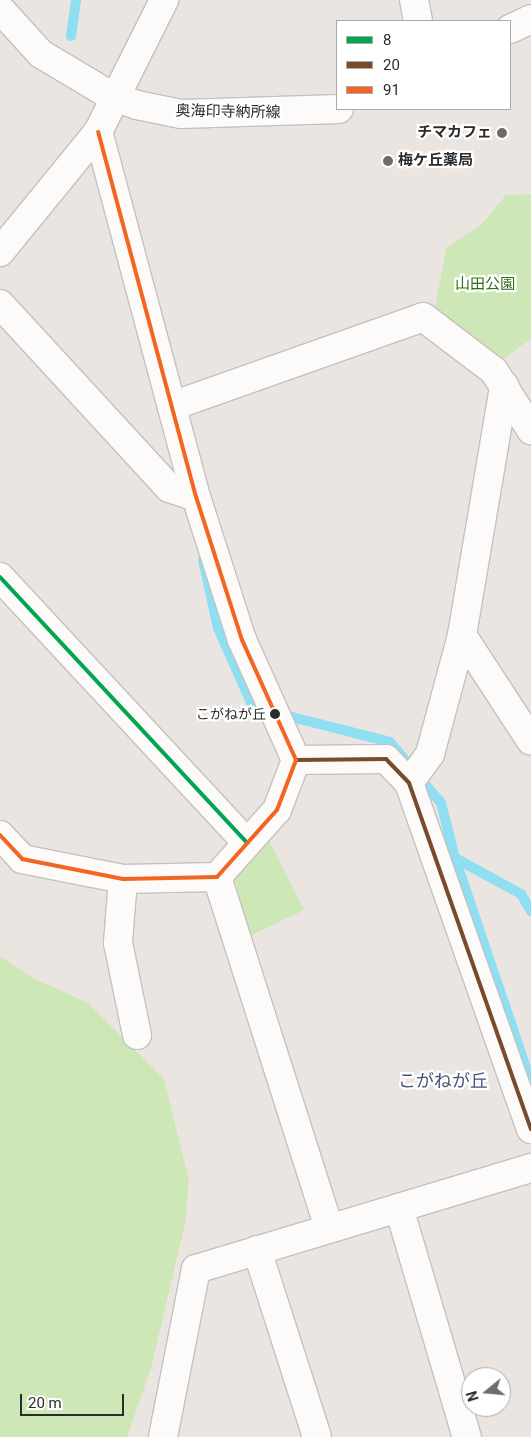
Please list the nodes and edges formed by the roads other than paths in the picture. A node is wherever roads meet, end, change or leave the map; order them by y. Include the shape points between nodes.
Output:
1 (164, 0) edge
2 (414, 0) edge
3 (0, 9) edge
4 (531, 19) edge
5 (418, 20) edge
6 (511, 29) edge
7 (114, 97) junction
8 (336, 109) edge
9 (98, 132) junction
10 (0, 252) edge
11 (0, 304) edge
12 (504, 386) junction
13 (175, 404) junction
14 (531, 430) edge
15 (196, 497) junction
16 (0, 577) edge
17 (462, 635) junction
18 (531, 741) edge
19 (296, 760) junction
20 (414, 777) junction
21 (0, 835) edge
22 (247, 843) junction
23 (217, 877) junction
24 (123, 878) junction
25 (137, 1036) dead end
26 (521, 1082) edge
27 (531, 1129) edge
28 (531, 1168) edge
29 (399, 1208) junction
30 (329, 1229) junction
31 (257, 1250) junction
32 (162, 1437) edge
33 (317, 1437) edge
34 (467, 1437) edge

1 - 7 street
2 - 5 street
3 - 7 street, 奥海印寺納所線 via 41,54
4 - 6 street
7 - 8 street, 奥海印寺納所線 via 181,114
7 - 9 street
9 - 10 street
9 - 13 street
11 - 15 street via 169,488
12 - 13 street via 494,371 424,317
12 - 14 street
12 - 17 street
13 - 15 street
15 - 19 street via 242,640
16 - 22 street
17 - 18 street
17 - 20 street via 430,754
19 - 20 street via 386,759
19 - 22 street via 277,810
20 - 26 street
21 - 24 street via 22,859
22 - 23 street
23 - 24 street
23 - 30 street
24 - 25 street via 118,943
26 - 27 street
28 - 29 street
29 - 30 street
29 - 34 street
30 - 31 street
31 - 32 street via 196,1269
31 - 33 street

